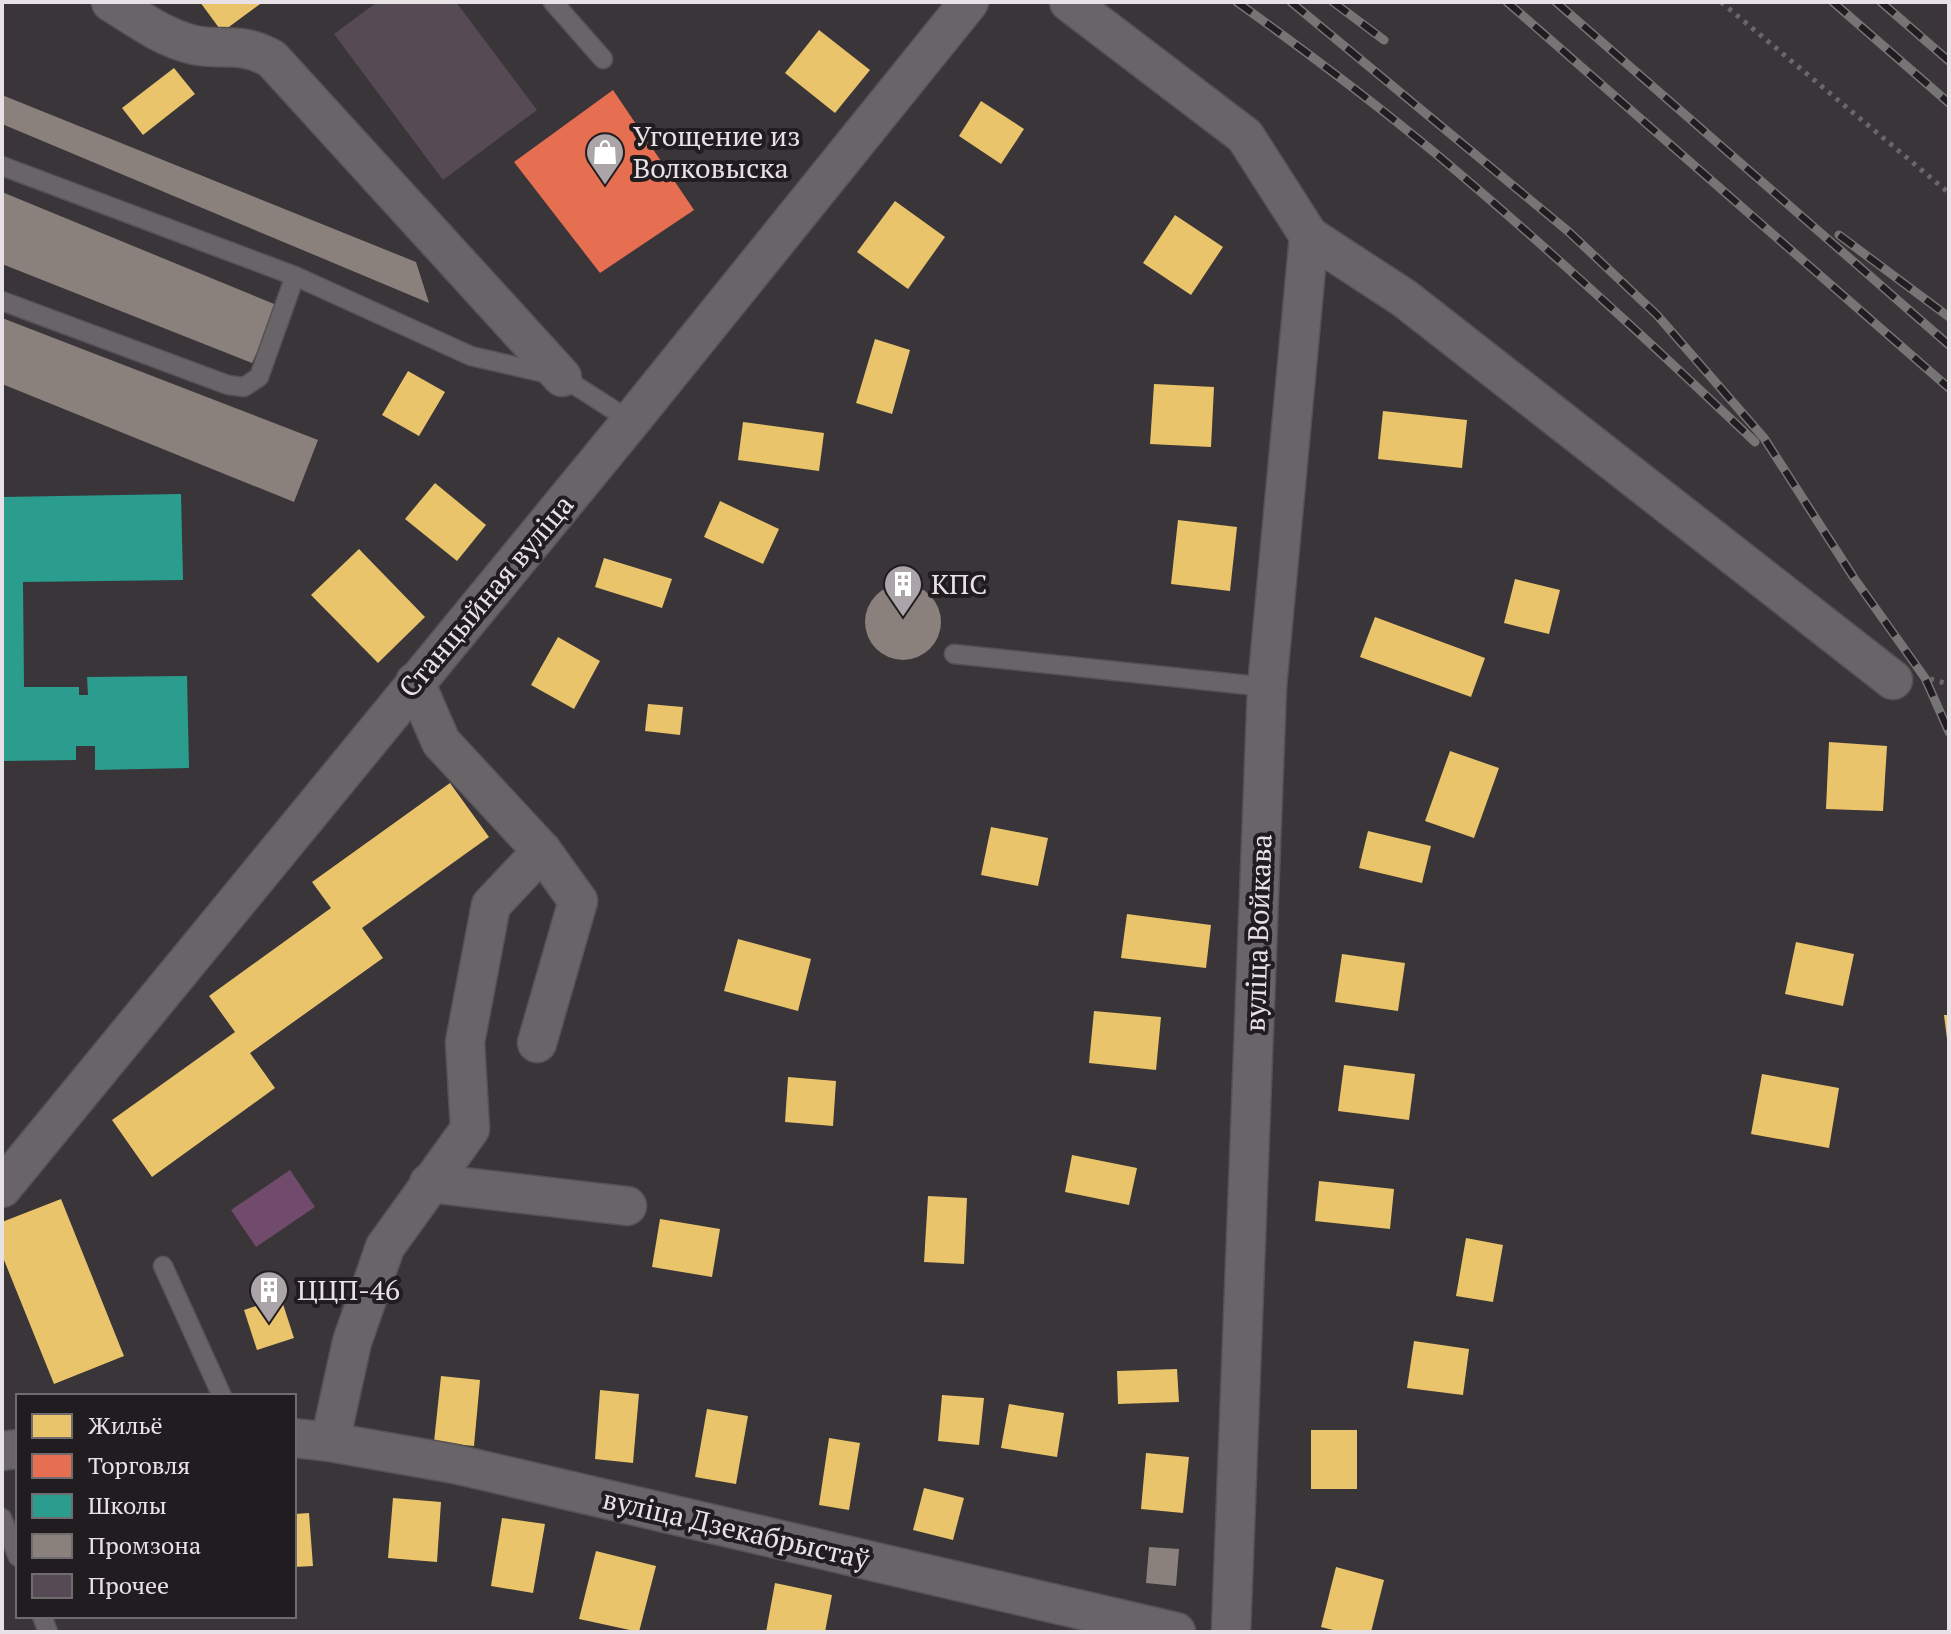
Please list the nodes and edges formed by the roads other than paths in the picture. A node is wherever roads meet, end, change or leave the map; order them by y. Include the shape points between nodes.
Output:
1 (111, 2) edge
2 (553, 2) edge
3 (969, 2) edge
4 (1069, 2) edge
5 (603, 59) dead end
6 (2, 166) edge
7 (1309, 236) junction
8 (295, 276) junction
9 (2, 301) edge
10 (562, 377) junction
11 (631, 421) junction
12 (954, 654) dead end
13 (1893, 680) dead end
14 (415, 682) junction
15 (1267, 687) junction
16 (542, 851) junction
17 (537, 1043) dead end
18 (429, 1183) junction
19 (2, 1188) edge
20 (627, 1206) dead end
21 (163, 1266) dead end
22 (221, 1394) edge
23 (312, 1440) edge
24 (2, 1518) edge
25 (16, 1552) edge
26 (1176, 1632) edge
27 (1231, 1632) edge

1 - 10 street via 162,33 194,45 256,49 272,59
2 - 5 lane
3 - 11 street, Станцыйная вуліца
4 - 7 street via 1245,136
6 - 8 lane
7 - 13 street via 1404,298
7 - 15 street, вуліца Войкава
8 - 9 lane via 259,377 244,387
8 - 10 lane via 471,356
10 - 11 lane
11 - 14 street, Станцыйная вуліца
12 - 15 lane
14 - 16 street via 441,742
14 - 19 street, Станцыйная вуліца
15 - 27 street, вуліца Войкава
16 - 17 street via 578,901
16 - 18 street via 491,905 465,1042 470,1129
18 - 20 street
18 - 23 street via 385,1247
21 - 22 lane
23 - 26 street, вуліца Дзекабрыстаў via 471,1467
24 - 25 lane

